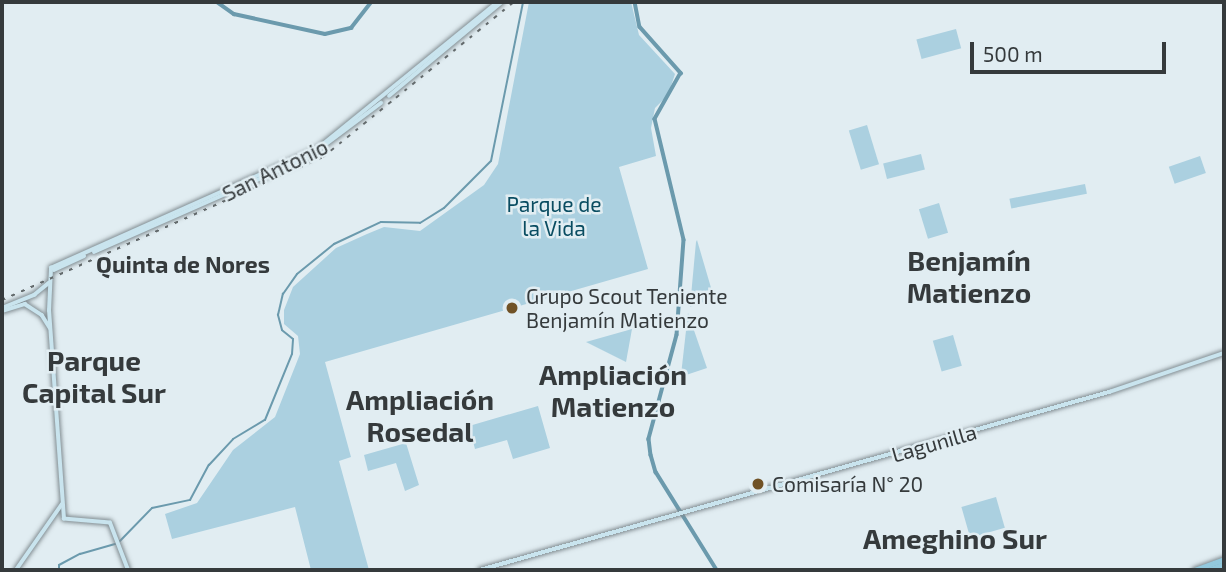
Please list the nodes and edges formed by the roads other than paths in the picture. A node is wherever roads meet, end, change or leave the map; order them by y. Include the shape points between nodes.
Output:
1 (500, 2) edge
2 (51, 278) junction
3 (35, 294) junction
4 (49, 302) junction
5 (2, 309) edge
6 (35, 309) junction
7 (51, 331) junction
8 (1224, 353) edge
9 (63, 502) junction
10 (1224, 561) edge
11 (16, 570) edge
12 (128, 570) edge
13 (480, 570) edge
14 (1196, 570) edge
15 (1206, 570) edge

1 - 2 main road, San Antonio via 322,150 55,269
2 - 3 main road
2 - 4 main road
3 - 4 main road
3 - 5 main road
3 - 6 main road
4 - 6 main road
4 - 7 main road
5 - 6 main road via 19,303
6 - 7 main road
7 - 9 main road
8 - 13 main road, Lagunilla via 1146,381
9 - 11 main road
9 - 12 main road via 65,522 103,521 114,526
10 - 14 main road
10 - 15 main road

